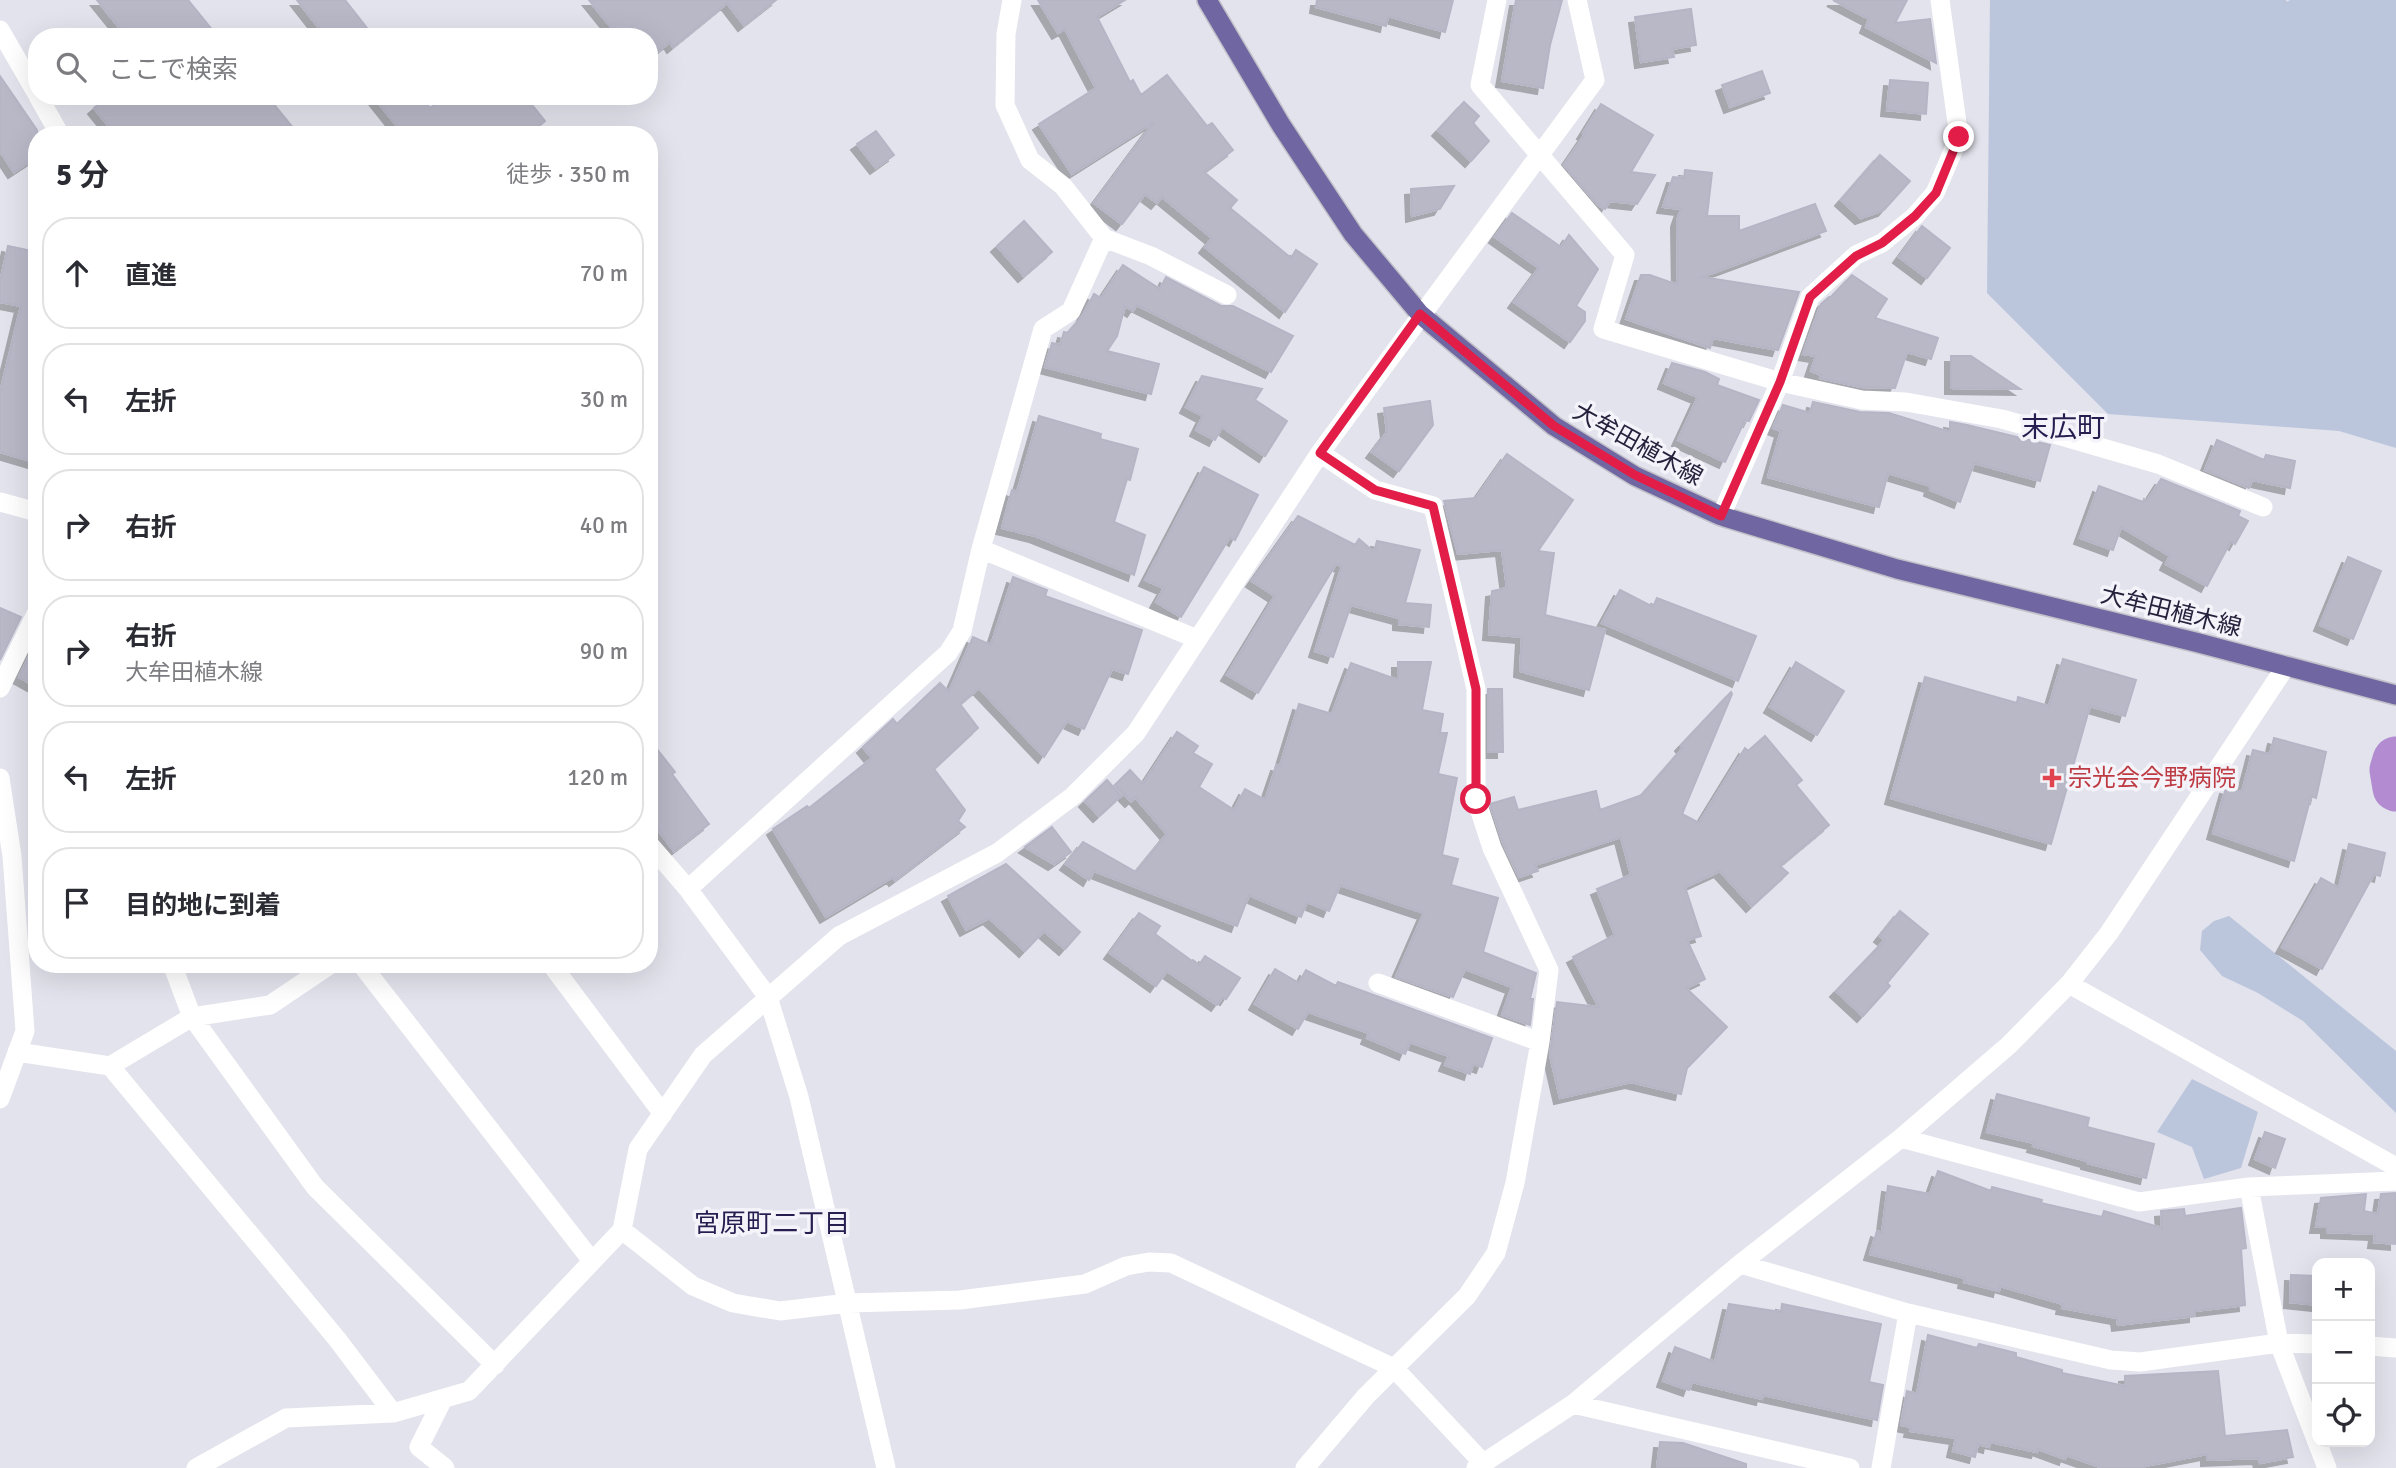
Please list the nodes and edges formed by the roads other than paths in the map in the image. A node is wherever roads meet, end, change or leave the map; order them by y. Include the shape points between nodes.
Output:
1 (1012, 0) edge
2 (1207, 0) edge
3 (1497, 0) edge
4 (1577, 0) edge
5 (1940, 0) edge
6 (0, 30) edge
7 (28, 79) edge
8 (43, 105) edge
9 (55, 126) edge
10 (1541, 155) junction
11 (1104, 238) junction
12 (1227, 295) dead end
13 (1420, 314) junction
14 (1780, 382) junction
15 (1320, 453) junction
16 (0, 502) edge
17 (2263, 507) dead end
18 (28, 510) edge
19 (1721, 516) junction
20 (982, 549) junction
21 (28, 630) edge
22 (1198, 639) junction
23 (2286, 666) junction
24 (0, 688) edge
25 (2396, 695) edge
26 (1, 789) edge
27 (658, 854) edge
28 (6, 858) edge
29 (688, 889) junction
30 (175, 973) edge
31 (317, 973) edge
32 (367, 973) edge
33 (558, 973) edge
34 (1378, 983) dead end
35 (2070, 984) junction
36 (768, 997) junction
37 (192, 1017) junction
38 (1540, 1042) junction
39 (17, 1052) junction
40 (110, 1066) junction
41 (0, 1099) edge
42 (663, 1114) junction
43 (1900, 1138) junction
44 (2396, 1167) edge
45 (2396, 1181) edge
46 (2249, 1187) junction
47 (622, 1230) junction
48 (592, 1261) junction
49 (1740, 1264) junction
50 (848, 1303) junction
51 (1909, 1313) junction
52 (2279, 1343) junction
53 (2312, 1344) edge
54 (2375, 1346) edge
55 (2396, 1348) edge
56 (495, 1365) junction
57 (1395, 1368) junction
58 (443, 1399) junction
59 (1573, 1404) junction
60 (393, 1413) junction
61 (1480, 1465) edge
62 (196, 1468) edge
63 (445, 1468) edge
64 (886, 1468) edge
65 (1305, 1468) edge
66 (1850, 1468) edge
67 (1881, 1468) edge
68 (2327, 1468) edge

1 - 11 street via 1006,34 1006,105 1030,160 1063,186
2 - 13 main road, 大牟田植木線 via 1353,234
3 - 10 street via 1480,85
4 - 10 street via 1595,80
5 - 14 street via 1959,137 1936,193 1882,243 1856,256 1810,297
6 - 7 street
8 - 9 street
10 - 13 street
10 - 14 street via 1625,255 1603,330
11 - 12 street
11 - 20 street via 1072,311 1043,329
13 - 15 street
13 - 19 main road, 大牟田植木線 via 1554,426 1635,475
14 - 17 street via 1862,400 1906,402 2002,419 2158,464
14 - 19 street
15 - 22 street
15 - 38 street via 1375,490 1433,506 1476,689 1476,799 1492,848 1549,970
16 - 18 street
19 - 23 main road, 大牟田植木線 via 1897,569
20 - 22 street
20 - 29 street via 962,631 948,653
21 - 24 street
22 - 36 street via 1136,733 1073,796 997,853 839,936
23 - 25 main road, 大牟田植木線
23 - 35 street via 2109,933
26 - 28 street
27 - 29 street
28 - 39 street via 25,1031
29 - 36 street
30 - 37 street
31 - 37 street via 270,1004
32 - 48 street
33 - 42 street
34 - 38 street
35 - 43 street via 2009,1045
35 - 44 street
36 - 42 street via 703,1055
36 - 50 street via 799,1097
37 - 40 street
37 - 56 street via 315,1187
38 - 57 street via 1515,1183 1496,1253 1467,1296
39 - 40 street
39 - 41 street
40 - 60 street
42 - 47 street via 638,1149
43 - 46 street via 2139,1202
43 - 49 street
45 - 46 street
46 - 52 street
47 - 48 street
47 - 50 street via 693,1286 733,1303 780,1311
48 - 56 street
49 - 51 street
49 - 59 street
50 - 57 street via 960,1300 1084,1284 1126,1266 1171,1263
50 - 64 street
51 - 52 street via 2111,1360 2140,1362
51 - 67 street
52 - 53 street
52 - 68 street
54 - 55 street
56 - 58 street via 469,1391
57 - 61 street
57 - 65 street
58 - 60 street
58 - 63 street via 419,1447
59 - 61 street
59 - 66 street
60 - 62 street via 286,1418

